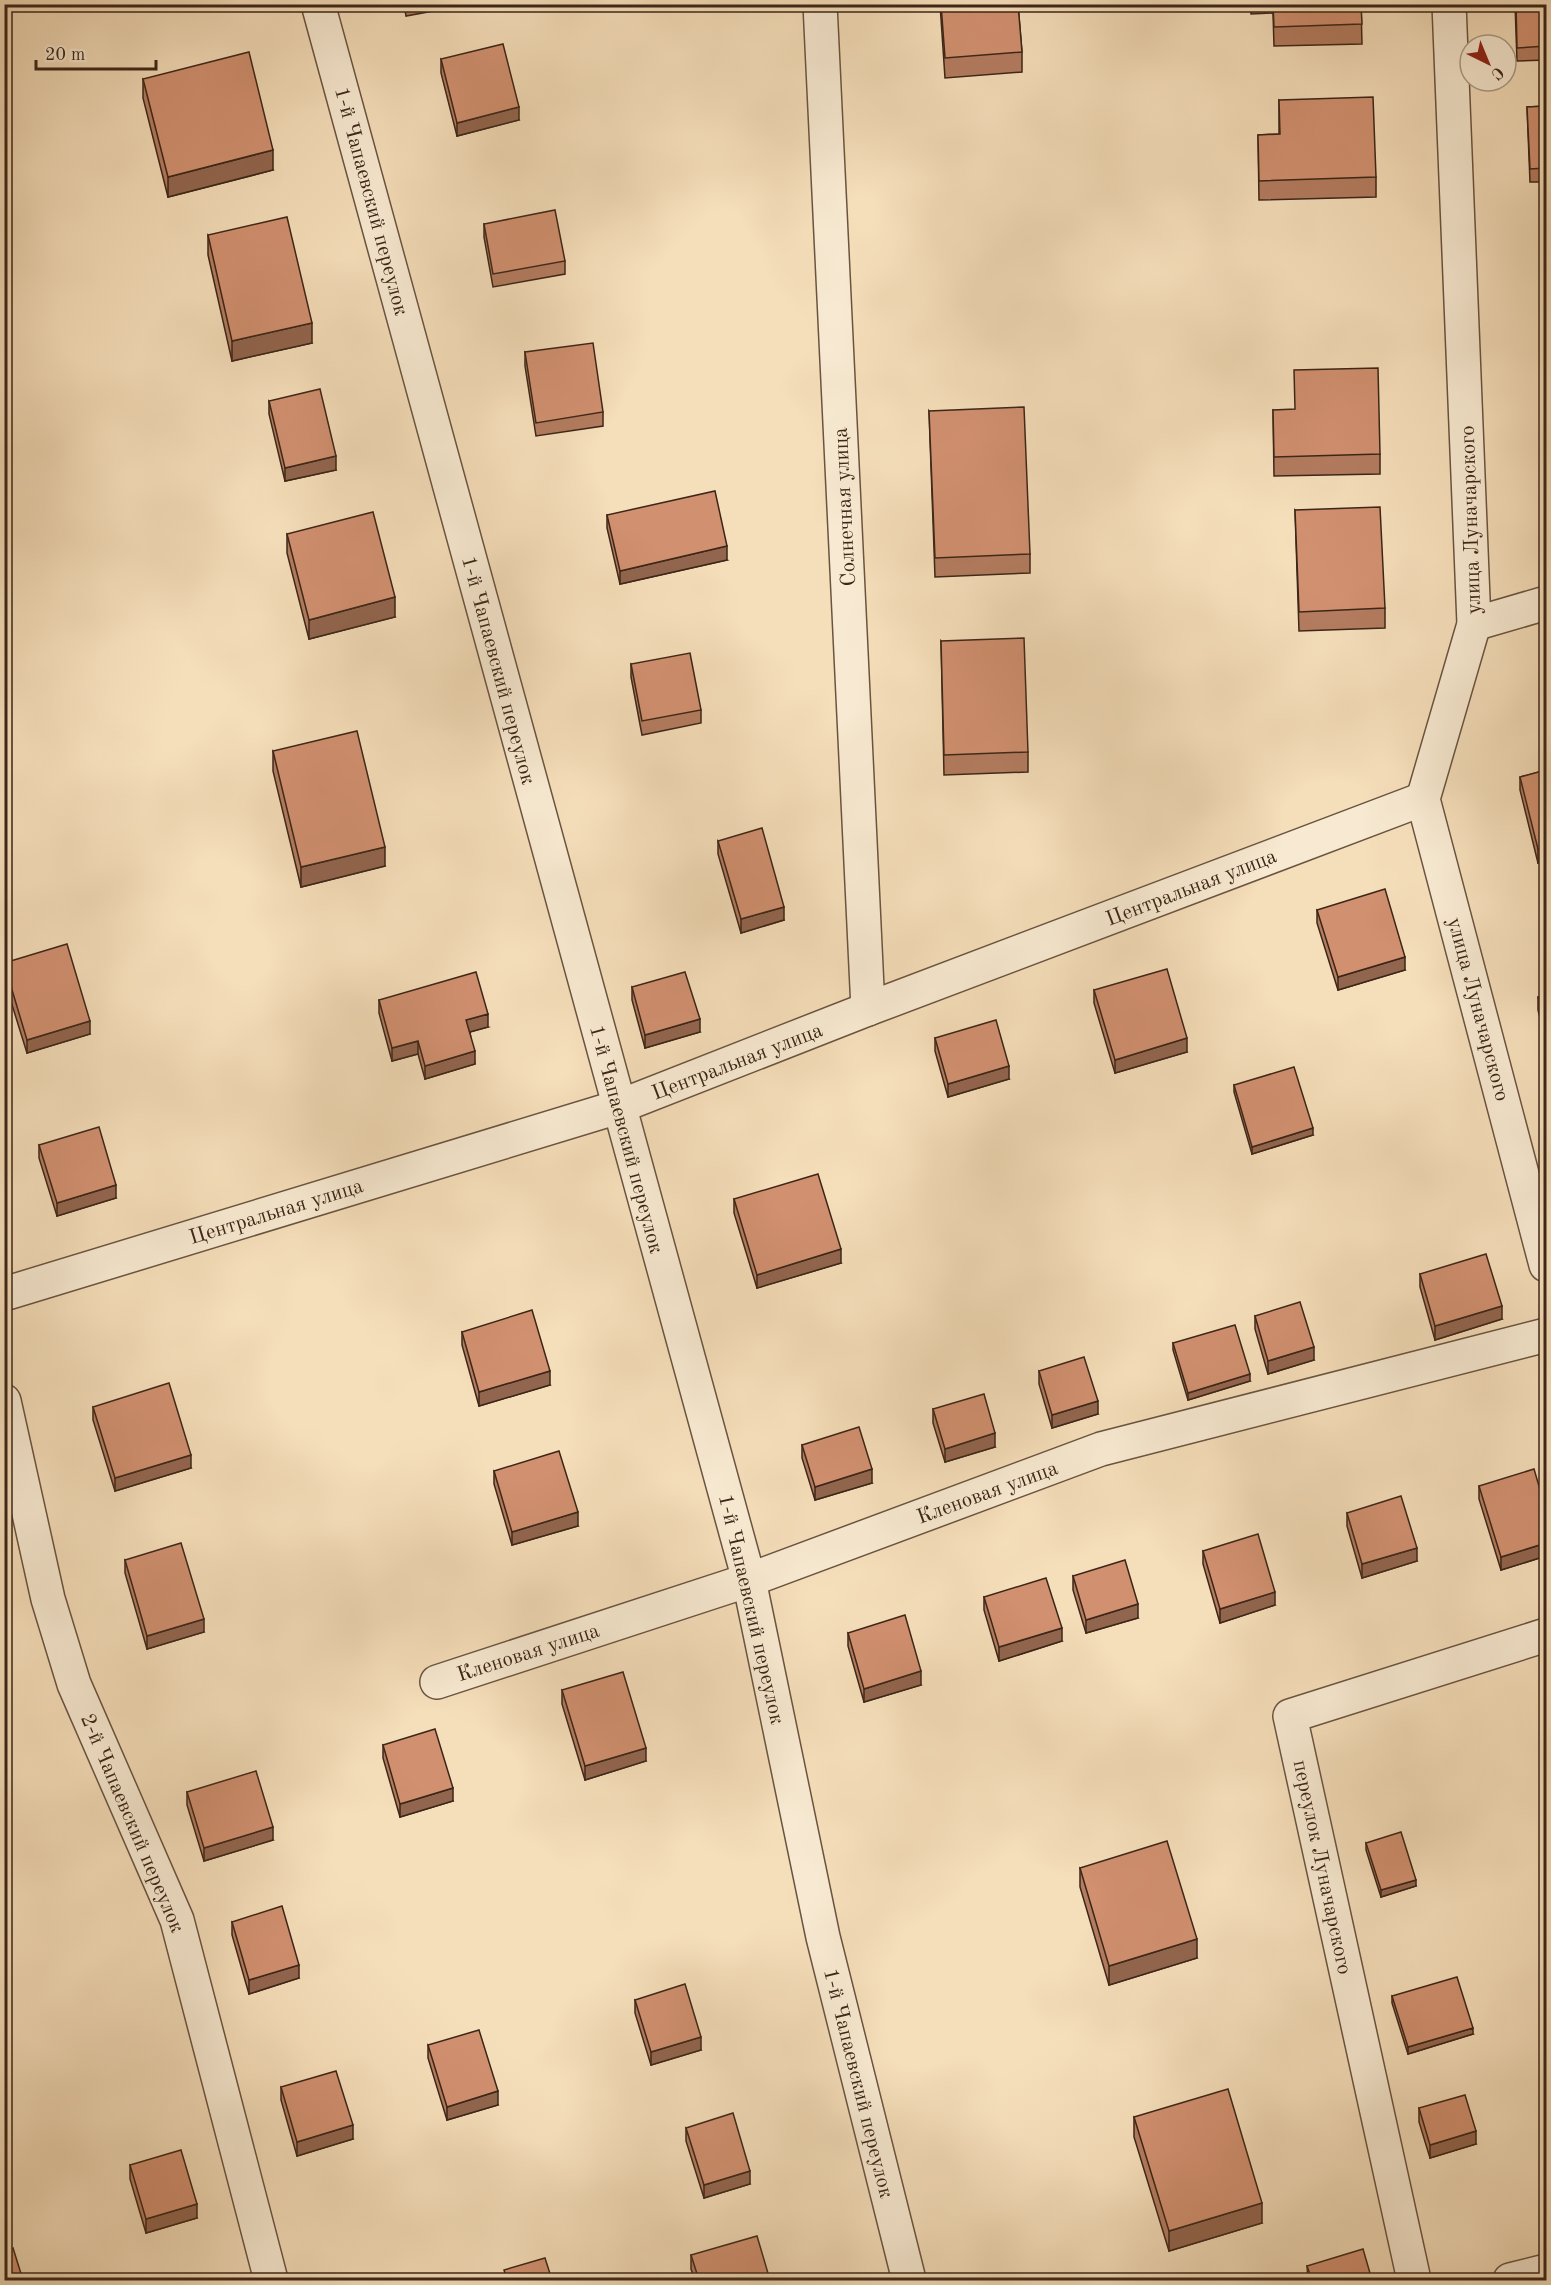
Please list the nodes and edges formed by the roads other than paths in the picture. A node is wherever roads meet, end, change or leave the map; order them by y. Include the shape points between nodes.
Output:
1 (318, 4) edge
2 (820, 4) edge
3 (1449, 4) edge
4 (1546, 603) edge
5 (1474, 624) junction
6 (1423, 799) junction
7 (868, 1009) junction
8 (618, 1107) junction
9 (1546, 1265) edge
10 (4, 1294) edge
11 (1546, 1335) edge
12 (4, 1401) edge
13 (749, 1580) junction
14 (1546, 1635) edge
15 (437, 1682) dead end
16 (1546, 2271) edge
17 (271, 2280) edge
18 (909, 2280) edge
19 (1414, 2280) edge
20 (1509, 2280) edge

1 - 8 street, 1-й Чапаевский переулок
2 - 7 street, Солнечная улица
3 - 5 street, улица Луначарского
4 - 5 street
5 - 6 street, улица Луначарского
6 - 7 street, Центральная улица
6 - 9 street, улица Луначарского
7 - 8 street, Центральная улица
8 - 10 street, Центральная улица
8 - 13 street, 1-й Чапаевский переулок
11 - 13 street, Кленовая улица via 1101,1449
12 - 17 street, 2-й Чапаевский переулок via 48,1599 74,1684 177,1920
13 - 15 street, Кленовая улица
13 - 18 street, 1-й Чапаевский переулок via 823,1937
14 - 19 street, переулок Луначарского via 1290,1716
16 - 20 street

